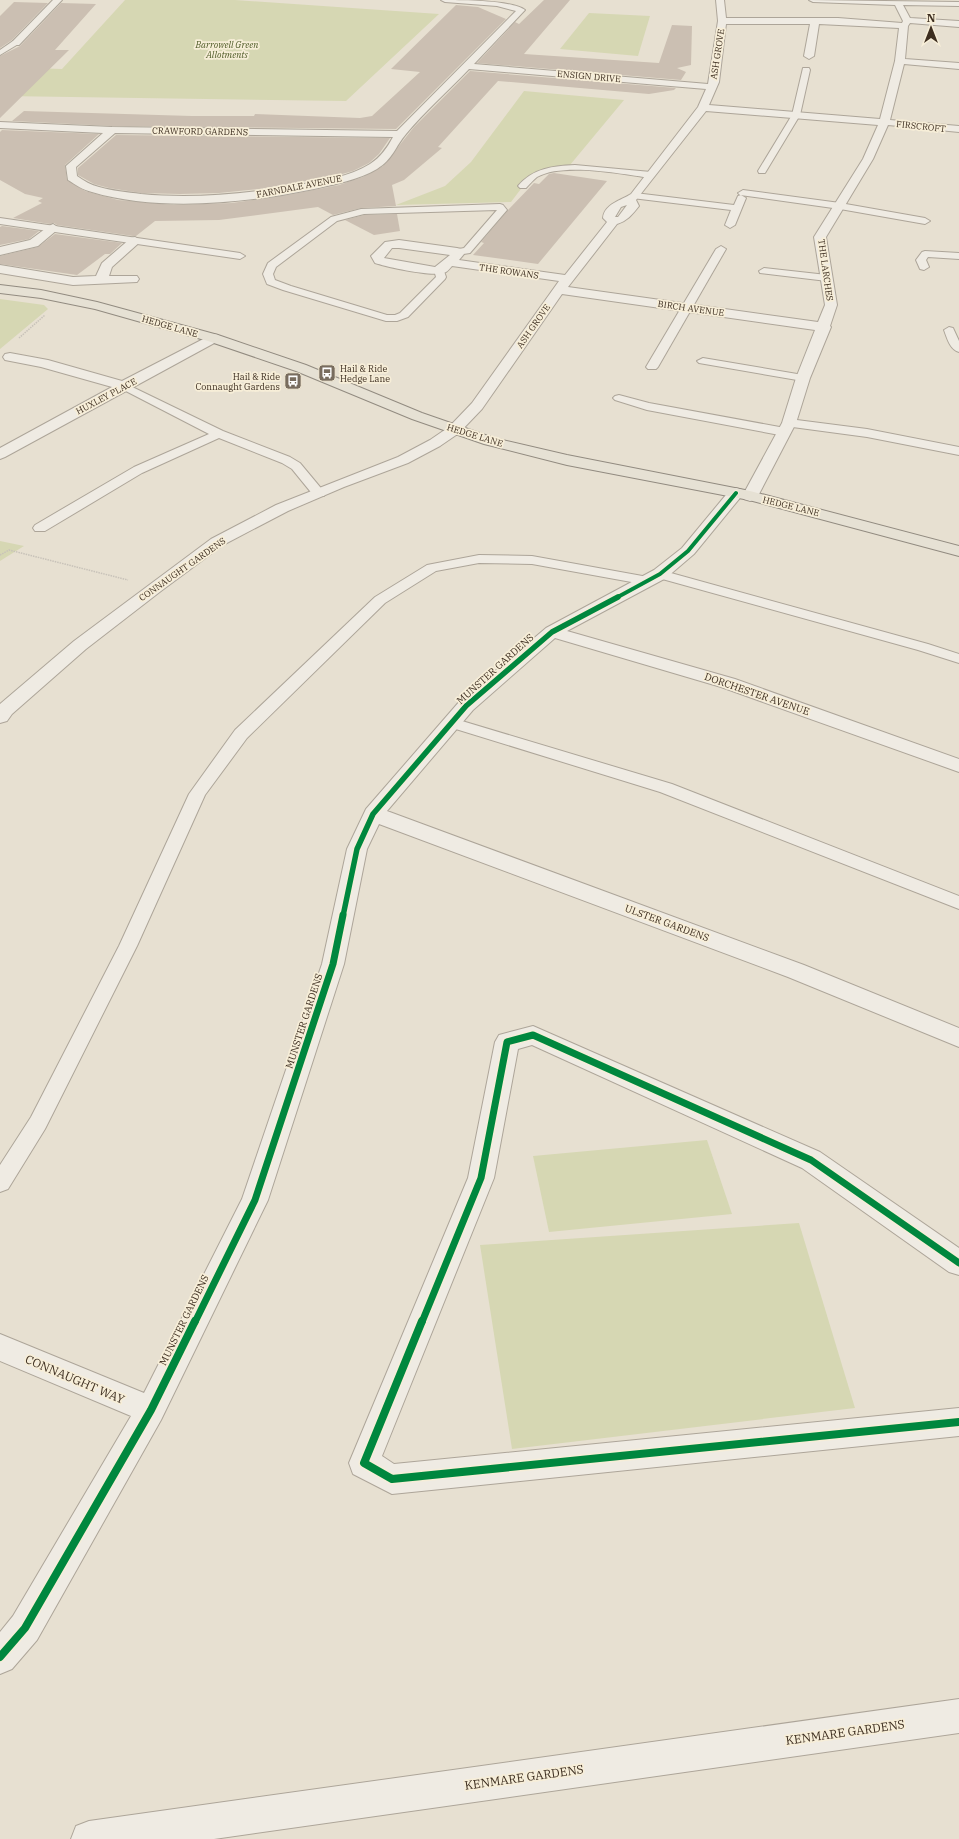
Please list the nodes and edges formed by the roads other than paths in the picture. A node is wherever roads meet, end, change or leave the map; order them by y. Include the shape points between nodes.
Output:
1 (58, 0) edge
2 (445, 0) edge
3 (720, 0) edge
4 (812, 0) edge
5 (898, 2) junction
6 (959, 4) edge
7 (722, 21) junction
8 (815, 21) junction
9 (906, 23) junction
10 (959, 24) edge
11 (16, 43) joint
12 (0, 53) edge
13 (809, 56) dead end
14 (900, 61) junction
15 (470, 63) junction
16 (959, 66) edge
17 (806, 70) dead end
18 (712, 84) junction
19 (703, 108) junction
20 (796, 114) junction
21 (884, 122) junction
22 (0, 125) edge
23 (959, 129) edge
24 (112, 130) junction
25 (400, 134) junction
26 (762, 171) dead end
27 (651, 175) junction
28 (523, 186) dead end
29 (632, 198) junction
30 (840, 206) junction
31 (738, 208) junction
32 (0, 221) edge
33 (925, 222) dead end
34 (730, 225) dead end
35 (53, 228) junction
36 (135, 241) junction
37 (721, 248) dead end
38 (0, 251) edge
39 (240, 256) dead end
40 (959, 256) edge
41 (454, 257) junction
42 (924, 267) dead end
43 (0, 269) edge
44 (439, 270) junction
45 (764, 270) dead end
46 (48, 277) junction
47 (827, 278) junction
48 (133, 279) dead end
49 (568, 279) junction
50 (100, 280) junction
51 (0, 289) edge
52 (558, 290) junction
53 (27, 292) junction
54 (688, 307) junction
55 (824, 327) junction
56 (949, 330) dead end
57 (213, 338) junction
58 (959, 349) edge
59 (10, 357) dead end
60 (703, 361) dead end
61 (652, 367) dead end
62 (803, 378) junction
63 (124, 386) junction
64 (619, 398) dead end
65 (787, 427) junction
66 (454, 430) junction
67 (219, 434) junction
68 (959, 451) edge
69 (0, 454) edge
70 (319, 492) junction
71 (743, 494) junction
72 (40, 528) dead end
73 (959, 551) edge
74 (654, 578) junction
75 (552, 632) junction
76 (959, 659) edge
77 (0, 717) edge
78 (452, 723) junction
79 (959, 766) edge
80 (373, 814) junction
81 (959, 903) edge
82 (959, 1038) edge
83 (0, 1182) edge
84 (959, 1263) edge
85 (0, 1347) edge
86 (151, 1410) junction
87 (959, 1422) edge
88 (0, 1657) edge
89 (959, 1716) edge
90 (89, 1839) edge

1 - 11 street
2 - 15 street, FARNDALE AVENUE via 506,4 517,6 521,10
3 - 7 street, ASH GROVE
4 - 5 street
5 - 6 street
5 - 9 street
7 - 8 street
7 - 18 street, ASH GROVE
8 - 9 street
8 - 13 street
9 - 10 street
9 - 14 street, THE LARCHES
11 - 12 lane
14 - 16 street
14 - 21 street, THE LARCHES
15 - 18 street, ENSIGN DRIVE
15 - 25 street, FARNDALE AVENUE
17 - 20 lane
18 - 19 street, ASH GROVE
19 - 20 street, FIRSCROFT
19 - 27 street, ASH GROVE
20 - 21 street, FIRSCROFT
20 - 26 lane
21 - 23 street, FIRSCROFT
21 - 30 street, THE LARCHES via 868,159
22 - 24 street, CRAWFORD GARDENS
24 - 25 street, CRAWFORD GARDENS
24 - 25 street, FARNDALE AVENUE via 71,166 72,178 84,186 107,193 178,200 215,200 331,182 361,173 382,161
27 - 28 lane via 562,168 542,172
27 - 29 street, ASH GROVE
29 - 31 lane
29 - 49 street, ASH GROVE via 633,206 622,219 613,222
30 - 31 lane via 743,190
30 - 33 lane
30 - 47 street, THE LARCHES via 820,237
31 - 34 lane
32 - 35 lane
35 - 36 lane
35 - 38 street via 34,243
36 - 39 lane
36 - 50 street via 106,266
37 - 54 lane
40 - 42 lane via 925,254 921,260
41 - 44 street
41 - 44 street, THE ROWANS via 398,244 389,245 377,256 379,260 388,263
41 - 44 lane via 467,251 502,210 500,207 364,211 347,214 334,218 272,266 268,274 271,282 287,288 386,318 397,318 404,315 441,277
41 - 49 street, THE ROWANS
43 - 46 street
45 - 47 lane
46 - 50 street
46 - 53 street
47 - 55 street, THE LARCHES via 831,305
48 - 50 street
49 - 52 street, ASH GROVE
51 - 53 main road, HEDGE LANE
52 - 54 street, BIRCH AVENUE
52 - 66 street, ASH GROVE via 477,406
53 - 57 main road, HEDGE LANE via 97,306
54 - 55 street, BIRCH AVENUE
54 - 61 lane
55 - 62 street, THE LARCHES
56 - 58 lane via 954,344
57 - 63 street, HUXLEY PLACE
57 - 66 main road, HEDGE LANE via 301,368
59 - 63 street via 43,363
60 - 62 lane
62 - 65 street, THE LARCHES
63 - 67 lane
63 - 69 street, HUXLEY PLACE
64 - 65 lane via 647,406
65 - 68 lane via 867,433
65 - 71 street, THE LARCHES
66 - 70 street, CONNAUGHT GARDENS via 403,460
66 - 71 main road, HEDGE LANE via 567,460
67 - 70 lane via 286,460 296,466
67 - 72 lane via 138,470
70 - 77 street, CONNAUGHT GARDENS via 217,542 80,645
71 - 73 main road, HEDGE LANE
71 - 74 street, MUNSTER GARDENS via 688,551
74 - 75 street, MUNSTER GARDENS
74 - 76 lane
74 - 83 lane via 532,560 479,559 432,568 380,600 241,734 197,794 128,946 38,1123
75 - 78 street, MUNSTER GARDENS via 466,706
75 - 79 street, DORCHESTER AVENUE via 728,683
78 - 80 street, MUNSTER GARDENS
78 - 81 lane via 666,788
80 - 82 street, ULSTER GARDENS via 796,971
80 - 86 street, MUNSTER GARDENS via 357,849 333,964 255,1200
84 - 87 street via 811,1160 533,1035 507,1042 481,1178 364,1463 392,1479
85 - 86 street, CONNAUGHT WAY
86 - 88 street, MUNSTER GARDENS via 25,1628
89 - 90 street, KENMARE GARDENS

